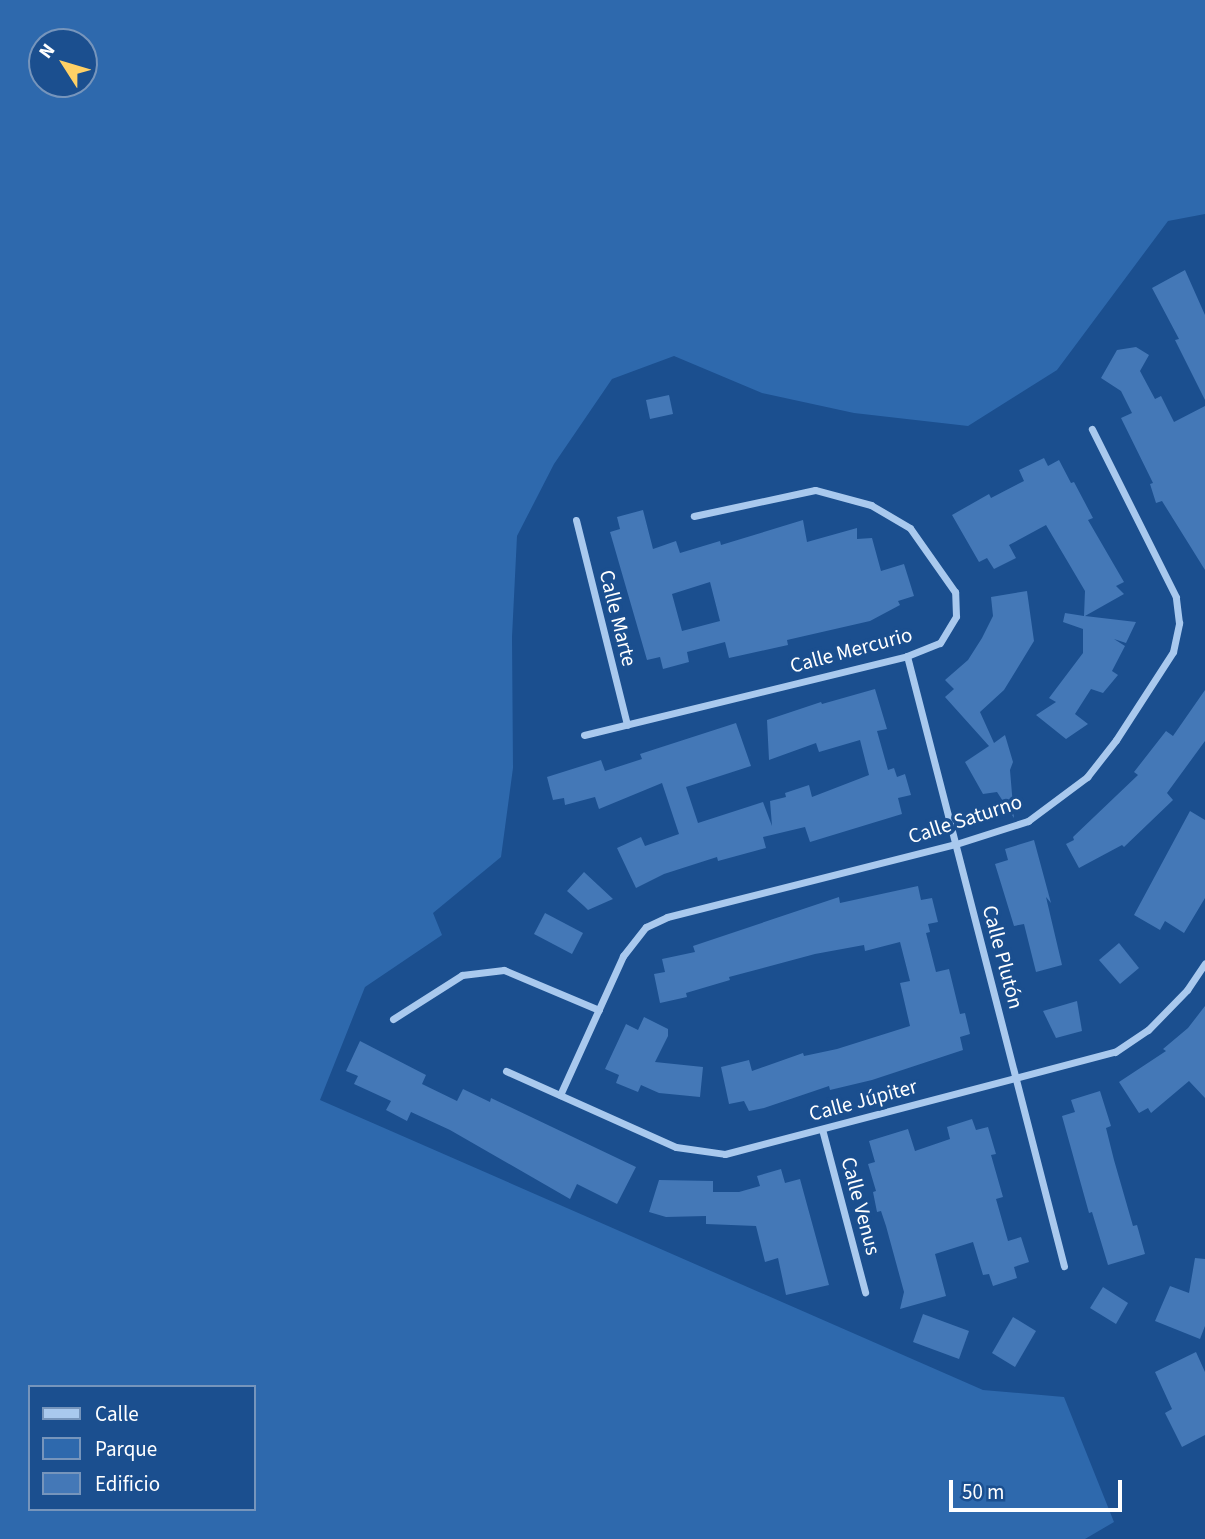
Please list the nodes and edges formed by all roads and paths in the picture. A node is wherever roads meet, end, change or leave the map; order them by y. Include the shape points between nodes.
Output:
1 (1092, 429) dead end
2 (694, 516) dead end
3 (576, 520) dead end
4 (907, 656) junction
5 (627, 725) junction
6 (584, 735) dead end
7 (956, 844) junction
8 (1205, 963) edge
9 (598, 1010) junction
10 (393, 1019) dead end
11 (506, 1071) dead end
12 (1017, 1077) junction
13 (560, 1096) junction
14 (822, 1129) junction
15 (1064, 1266) dead end
16 (865, 1292) dead end

1 - 7 street, Calle Saturno via 1176,597 1179,623 1173,652 1087,777 1028,821
2 - 4 street, Calle Mercurio via 815,490 872,505 910,528 955,592 956,616 940,643
3 - 5 street, Calle Marte
4 - 5 street, Calle Mercurio
4 - 7 street, Calle Plutón
5 - 6 street, Calle Mercurio
7 - 9 street, Calle Saturno via 667,917 646,927 623,956
7 - 12 street, Calle Plutón
8 - 12 street, Calle Júpiter via 1187,990 1148,1030 1115,1052
9 - 10 street via 505,970 462,975
9 - 13 street, Calle Saturno
11 - 13 street, Calle Júpiter
12 - 14 street, Calle Júpiter
12 - 15 street, Calle Plutón
13 - 14 street, Calle Júpiter via 676,1147 726,1154
14 - 16 street, Calle Venus

